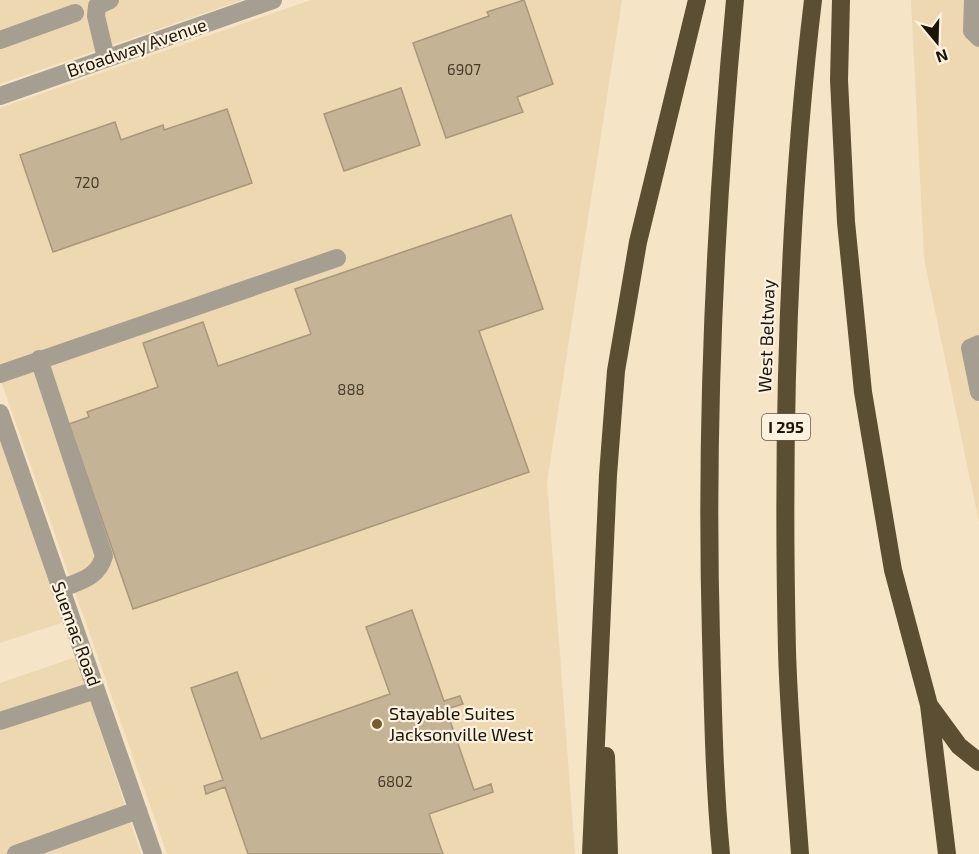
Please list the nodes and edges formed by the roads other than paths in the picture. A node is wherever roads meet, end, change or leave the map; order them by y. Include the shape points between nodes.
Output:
1 (110, 0) edge
2 (273, 0) edge
3 (697, 0) edge
4 (735, 0) edge
5 (813, 0) edge
6 (841, 0) edge
7 (973, 0) edge
8 (244, 5) edge
9 (75, 13) dead end
10 (979, 38) edge
11 (0, 40) edge
12 (106, 58) junction
13 (1, 94) edge
14 (337, 258) dead end
15 (979, 344) edge
16 (39, 359) junction
17 (0, 374) edge
18 (979, 392) edge
19 (0, 416) edge
20 (60, 589) junction
21 (603, 619) junction
22 (96, 690) junction
23 (929, 705) junction
24 (0, 721) edge
25 (979, 762) edge
26 (138, 810) junction
27 (16, 854) edge
28 (153, 854) edge
29 (591, 854) edge
30 (609, 854) edge
31 (721, 854) edge
32 (800, 854) edge
33 (947, 854) edge

1 - 12 street via 97,6 96,16
2 - 8 street, Broadway Avenue
3 - 21 highway via 638,243 616,371
4 - 31 highway via 722,144 710,372 708,542
5 - 32 highway, West Beltway / I 295 via 791,246 786,410 787,652
6 - 23 highway via 839,80 846,222 862,392 892,570
7 - 10 street via 972,31
8 - 12 street, Broadway Avenue
9 - 11 street
12 - 13 street, Broadway Avenue
14 - 16 street
15 - 18 street via 970,348
16 - 17 street
16 - 20 street via 104,556 100,569 89,578
19 - 20 street, Suemac Road
20 - 22 street, Suemac Road
21 - 29 highway
21 - 30 highway
22 - 24 street
22 - 26 street, Suemac Road
23 - 25 highway via 958,746
23 - 33 highway
26 - 27 street
26 - 28 street, Suemac Road

